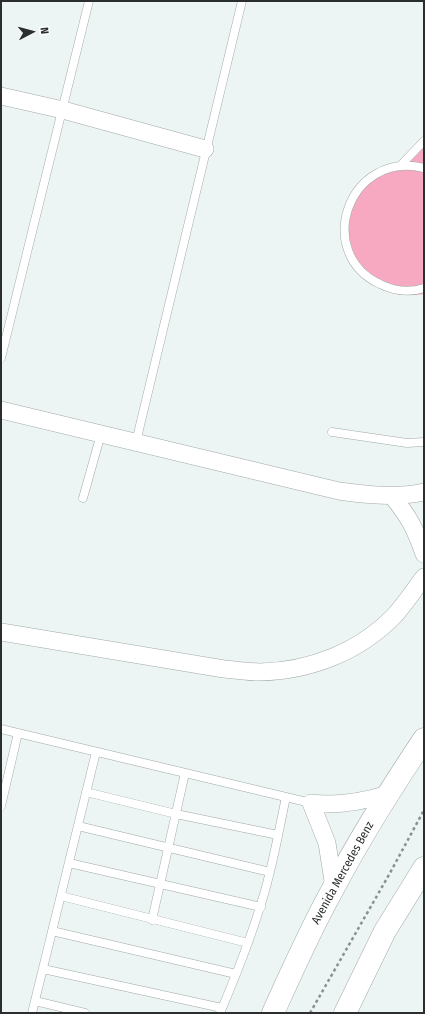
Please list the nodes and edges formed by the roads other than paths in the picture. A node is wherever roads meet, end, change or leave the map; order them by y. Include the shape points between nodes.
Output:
1 (89, 1) edge
2 (242, 1) edge
3 (1, 96) edge
4 (63, 110) junction
5 (424, 141) edge
6 (205, 149) junction
7 (400, 166) junction
8 (424, 168) edge
9 (424, 288) edge
10 (1, 358) edge
11 (1, 410) edge
12 (332, 432) dead end
13 (101, 434) junction
14 (136, 442) junction
15 (424, 442) edge
16 (424, 492) edge
17 (392, 496) junction
18 (83, 498) dead end
19 (424, 554) edge
20 (424, 577) edge
21 (1, 632) edge
22 (1, 729) edge
23 (18, 733) junction
24 (424, 739) edge
25 (96, 752) junction
26 (185, 773) junction
27 (86, 792) junction
28 (388, 794) junction
29 (286, 797) junction
30 (311, 803) junction
31 (1, 806) edge
32 (176, 814) junction
33 (78, 826) junction
34 (278, 835) junction
35 (169, 848) junction
36 (69, 863) junction
37 (424, 868) edge
38 (270, 872) junction
39 (161, 884) junction
40 (334, 887) junction
41 (61, 896) junction
42 (261, 907) junction
43 (152, 920) junction
44 (52, 931) junction
45 (248, 943) junction
46 (43, 969) junction
47 (236, 974) junction
48 (35, 1001) junction
49 (221, 1011) edge
50 (32, 1013) edge
51 (85, 1013) edge
52 (273, 1013) edge
53 (345, 1013) edge

1 - 4 lane
2 - 6 lane
3 - 4 street
4 - 6 street
4 - 10 lane
5 - 7 lane
6 - 14 lane
7 - 8 lane
7 - 9 lane via 383,170 368,178 356,190 348,205 344,222 345,239 350,256 360,270 373,281 389,288 406,291
11 - 13 street
12 - 15 lane via 407,443
13 - 14 street
13 - 18 lane
14 - 17 street via 339,491
16 - 17 street
17 - 19 street via 407,514
20 - 21 street via 394,615 372,636 322,662 289,670 259,672 224,669
22 - 23 lane
23 - 25 lane
23 - 31 lane
24 - 28 main road, Avenida Mercedes Benz
25 - 26 lane
25 - 27 lane
26 - 29 lane
26 - 32 lane
27 - 32 lane
27 - 33 lane
28 - 30 street via 350,803
28 - 40 main road, Avenida Mercedes Benz
29 - 30 lane
29 - 34 lane
30 - 40 street via 327,843
32 - 34 lane
32 - 35 lane
33 - 35 lane
33 - 36 lane
34 - 38 lane
35 - 38 lane
35 - 39 lane
36 - 39 lane
36 - 41 lane
37 - 53 main road via 386,931
38 - 42 lane
39 - 42 lane
39 - 43 lane
40 - 52 main road, Avenida Mercedes Benz
41 - 43 lane
41 - 44 lane
42 - 45 lane
43 - 45 lane
44 - 46 lane
44 - 47 lane
45 - 47 lane
46 - 48 lane
46 - 49 lane
47 - 49 lane
48 - 50 lane
48 - 51 lane

